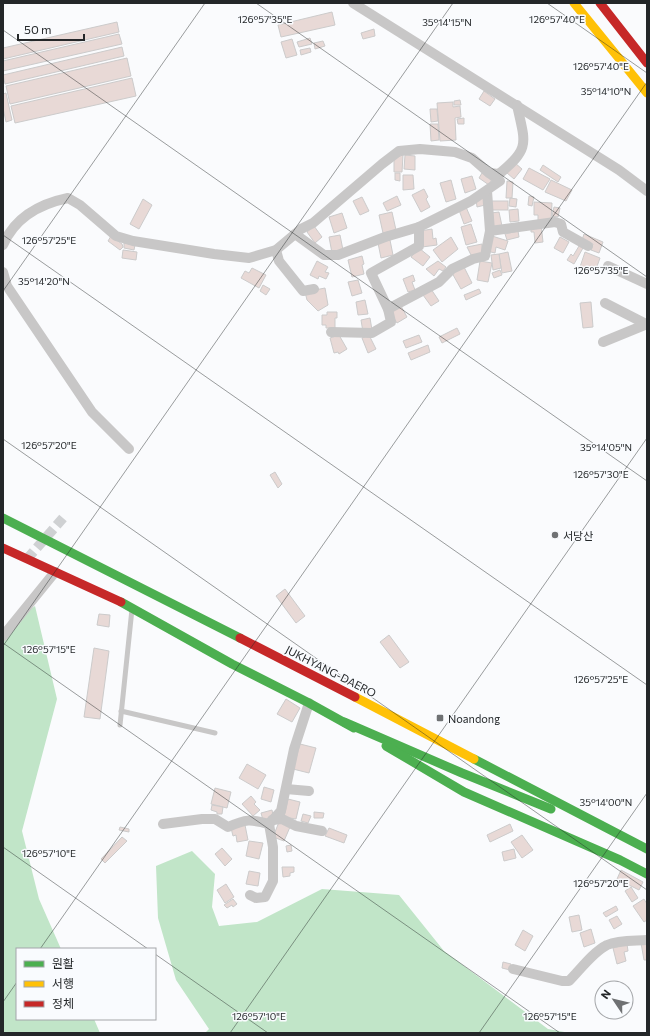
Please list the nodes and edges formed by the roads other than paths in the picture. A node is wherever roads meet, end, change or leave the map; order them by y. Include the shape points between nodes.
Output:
1 (353, 3) edge
2 (574, 3) edge
3 (600, 3) edge
4 (647, 63) edge
5 (647, 93) edge
6 (516, 105) junction
7 (489, 173) junction
8 (487, 191) junction
9 (647, 191) edge
10 (419, 227) junction
11 (490, 231) junction
12 (295, 234) junction
13 (3, 245) edge
14 (588, 246) dead end
15 (276, 250) junction
16 (608, 266) dead end
17 (3, 272) edge
18 (647, 284) edge
19 (314, 289) dead end
20 (605, 303) dead end
21 (388, 309) junction
22 (646, 324) edge
23 (331, 332) dead end
24 (603, 342) dead end
25 (129, 449) dead end
26 (3, 518) edge
27 (3, 548) edge
28 (55, 572) junction
29 (132, 608) junction
30 (3, 636) edge
31 (309, 703) junction
32 (121, 711) junction
33 (344, 722) junction
34 (120, 725) dead end
35 (215, 732) dead end
36 (286, 789) junction
37 (309, 791) dead end
38 (270, 822) junction
39 (163, 824) dead end
40 (322, 831) dead end
41 (645, 848) edge
42 (647, 874) edge
43 (250, 895) dead end
44 (647, 940) edge
45 (513, 969) dead end

1 - 6 street
2 - 5 main road
3 - 4 main road
6 - 7 street via 524,135 523,149 514,162 499,174
6 - 9 street via 619,170
7 - 8 street via 500,181
7 - 12 street via 472,158 455,152 420,149 399,151 313,223
8 - 10 street
8 - 11 street
10 - 12 street via 338,255 324,255
10 - 21 street via 419,246 371,273
11 - 14 street via 555,222 561,224 563,232
11 - 21 street via 486,256 452,269 439,282
12 - 15 street
13 - 15 street via 7,235 36,208 68,198 116,236 133,241 249,258
15 - 19 street via 279,261 303,291
16 - 18 street
17 - 25 street via 6,286 92,412
20 - 22 street
21 - 23 street via 391,322 372,334
22 - 24 street
26 - 41 main road, JUKHYANG-DAERO
27 - 28 main road
28 - 29 main road
28 - 30 street
29 - 31 main road via 232,664
29 - 32 lane
31 - 33 main road
31 - 36 street via 294,749
32 - 34 lane
32 - 35 lane
33 - 41 main road
33 - 42 main road via 464,792
36 - 37 street
36 - 38 street via 281,811
38 - 39 street via 252,820 228,827 215,819 202,819
38 - 40 street via 282,819 296,826
38 - 43 street via 273,881 265,897 256,898
44 - 45 street via 607,945 569,981

